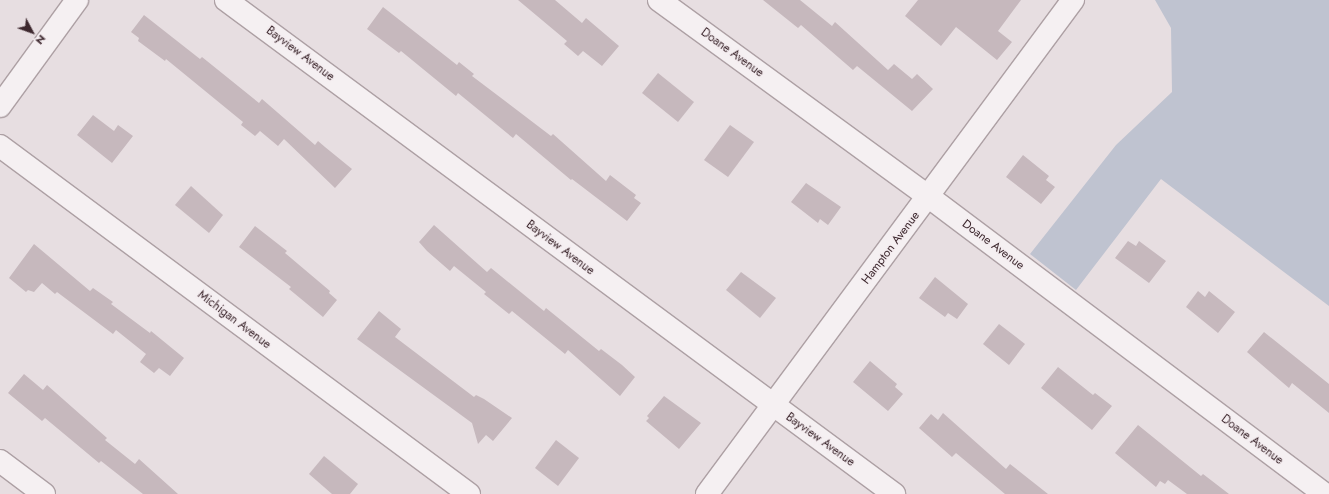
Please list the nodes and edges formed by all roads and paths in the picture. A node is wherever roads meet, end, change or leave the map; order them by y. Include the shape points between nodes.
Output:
1 (77, 0) edge
2 (226, 0) edge
3 (659, 0) edge
4 (1073, 0) edge
5 (0, 106) edge
6 (0, 146) edge
7 (929, 197) junction
8 (773, 406) junction
9 (0, 461) edge
10 (44, 494) edge
11 (469, 494) edge
12 (707, 494) edge
13 (894, 494) edge
14 (1325, 494) edge

1 - 5 street
2 - 8 street, Bayview Avenue
3 - 7 street, Doane Avenue
4 - 7 street, Hampton Avenue
6 - 11 street, Michigan Avenue
7 - 8 street, Hampton Avenue
7 - 14 street, Doane Avenue
8 - 12 street, Hampton Avenue
8 - 13 street, Bayview Avenue
9 - 10 street

